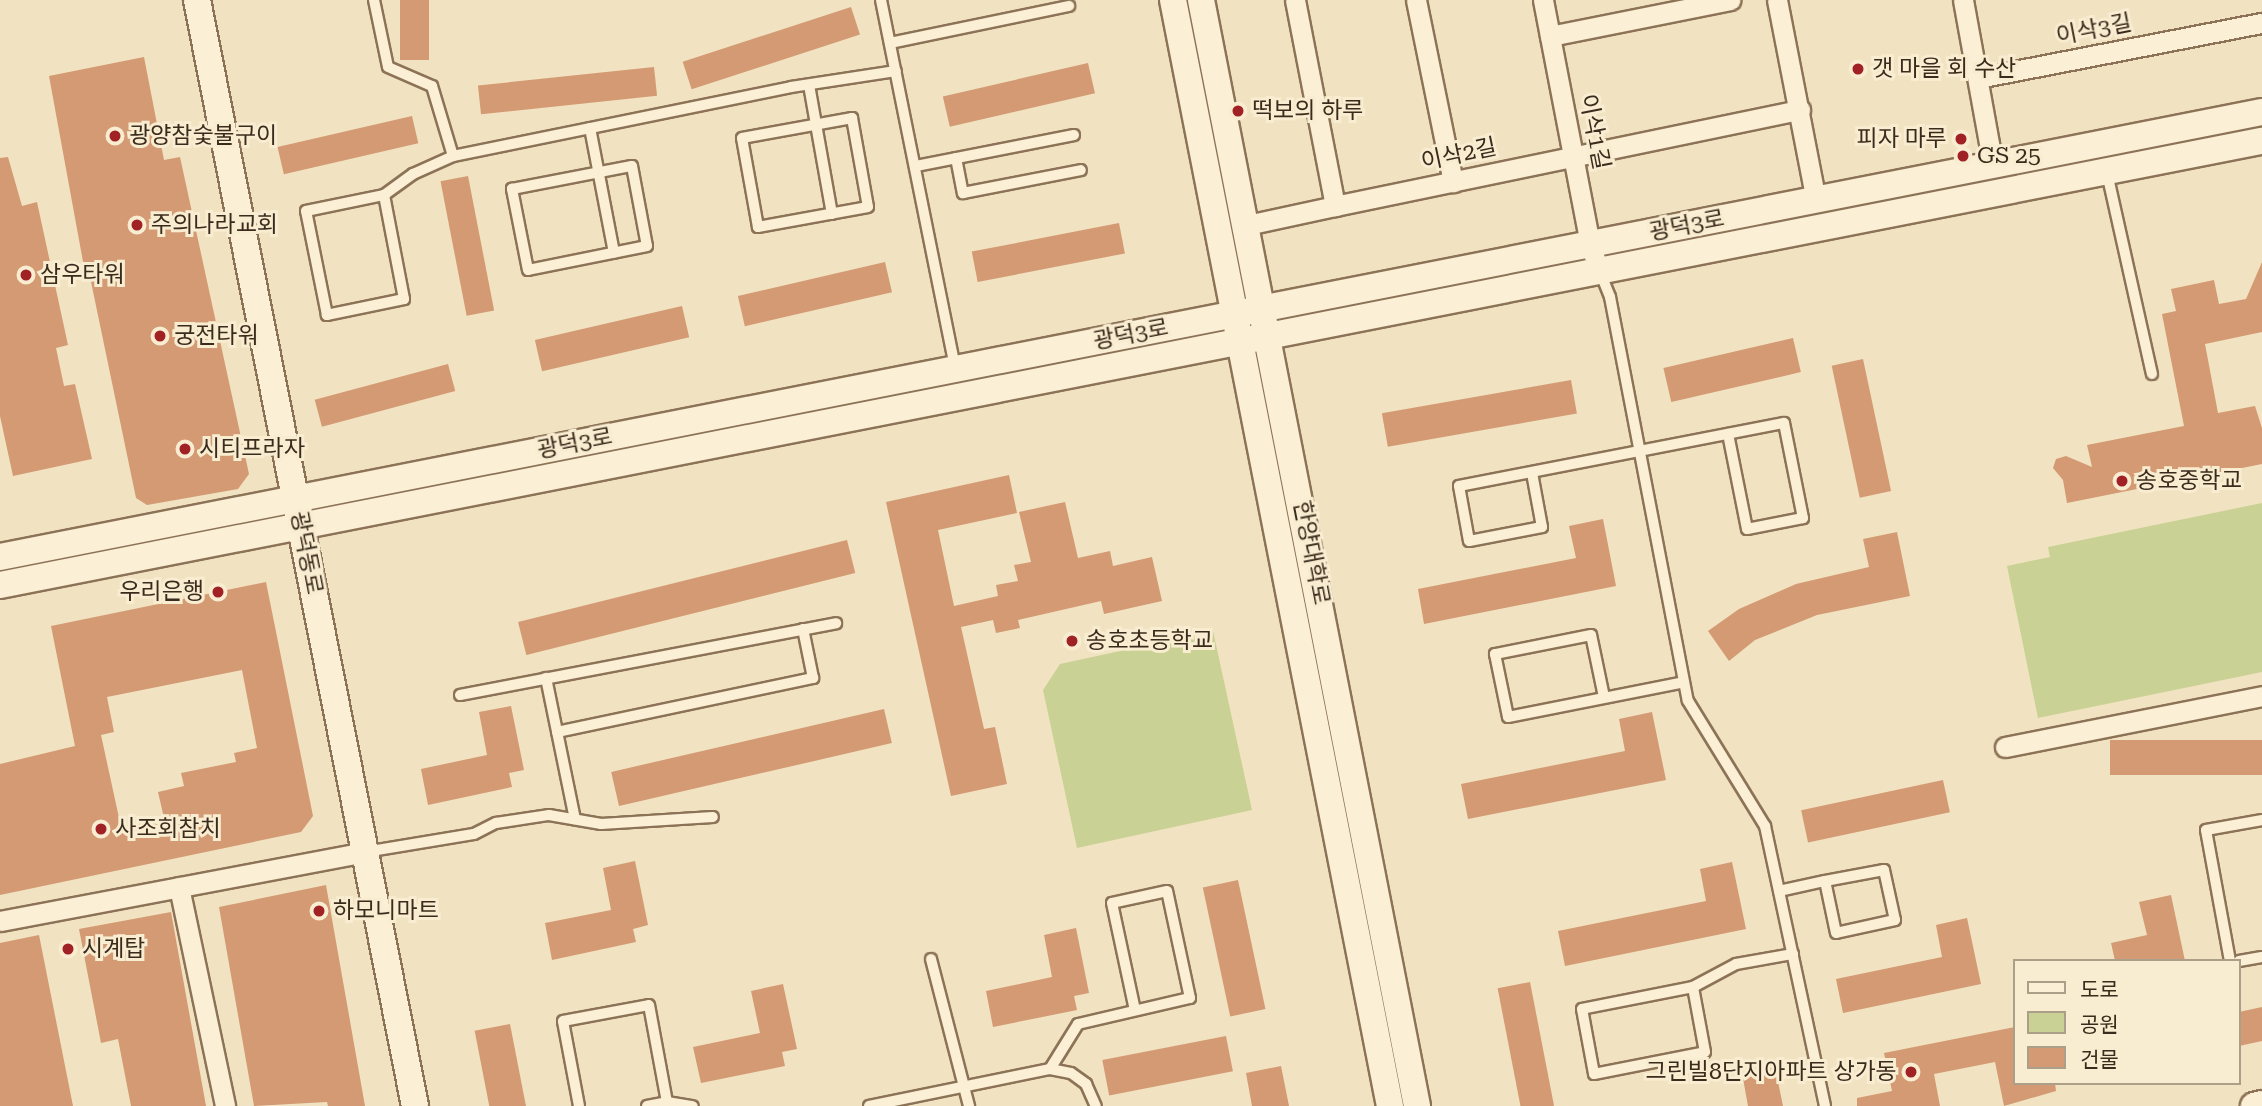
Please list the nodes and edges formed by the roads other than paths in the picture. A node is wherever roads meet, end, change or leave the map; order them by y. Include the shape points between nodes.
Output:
1 (197, 0) edge
2 (374, 0) edge
3 (881, 0) edge
4 (1173, 0) edge
5 (1201, 0) edge
6 (1295, 0) edge
7 (1416, 0) edge
8 (1543, 0) edge
9 (1730, 0) edge
10 (1777, 0) edge
11 (1963, 0) edge
12 (1069, 6) dead end
13 (2262, 23) edge
14 (1550, 36) junction
15 (890, 43) junction
16 (896, 71) junction
17 (1978, 78) junction
18 (809, 85) junction
19 (1800, 110) junction
20 (2262, 113) edge
21 (816, 125) junction
22 (590, 128) junction
23 (1074, 135) dead end
24 (2262, 141) edge
25 (453, 156) junction
26 (1574, 157) junction
27 (956, 158) junction
28 (2104, 158) junction
29 (1993, 165) junction
30 (916, 166) junction
31 (1082, 170) dead end
32 (598, 173) junction
33 (1452, 182) junction
34 (383, 195) junction
35 (1816, 200) junction
36 (1335, 206) junction
37 (832, 214) junction
38 (1247, 225) junction
39 (1590, 245) junction
40 (614, 253) junction
41 (1600, 271) junction
42 (1264, 309) junction
43 (1234, 315) junction
44 (1270, 337) junction
45 (1240, 342) junction
46 (956, 370) junction
47 (2152, 374) dead end
48 (1728, 434) junction
49 (1640, 452) junction
50 (1532, 473) junction
51 (296, 499) junction
52 (301, 526) junction
53 (0, 557) edge
54 (0, 585) edge
55 (836, 623) dead end
56 (803, 629) junction
57 (547, 678) junction
58 (1684, 682) junction
59 (460, 695) dead end
60 (2262, 696) edge
61 (1604, 697) junction
62 (557, 733) junction
63 (2004, 747) dead end
64 (713, 817) dead end
65 (575, 820) junction
66 (2262, 820) edge
67 (365, 852) junction
68 (1825, 881) junction
69 (179, 887) junction
70 (1779, 891) junction
71 (0, 921) edge
72 (1793, 954) junction
73 (2262, 957) edge
74 (931, 959) dead end
75 (2230, 959) edge
76 (2241, 961) edge
77 (1693, 987) junction
78 (1135, 1010) junction
79 (1050, 1069) junction
80 (964, 1087) junction
81 (667, 1102) junction
82 (2262, 1104) edge
83 (225, 1106) edge
84 (415, 1106) edge
85 (579, 1106) edge
86 (647, 1106) edge
87 (693, 1106) edge
88 (869, 1106) edge
89 (969, 1106) edge
90 (1096, 1106) edge
91 (1390, 1106) edge
92 (1418, 1106) edge
93 (1825, 1106) edge
94 (2254, 1106) edge

1 - 51 street, 광덕동로
2 - 25 lane via 388,67 432,86
3 - 15 lane
4 - 43 street, 한양대학로
5 - 38 street, 한양대학로
6 - 36 street
7 - 33 street
8 - 14 street, 이삭1길
9 - 14 street
10 - 19 street
11 - 17 street
12 - 15 lane
13 - 17 street, 이삭3길
14 - 26 street, 이삭1길
15 - 16 lane
16 - 18 lane
16 - 30 lane
17 - 29 street
18 - 21 lane
18 - 22 lane
19 - 26 street, 이삭2길
19 - 35 street
20 - 28 street, 광덕3로
21 - 37 lane
21 - 37 lane via 852,118 868,207
21 - 37 lane via 742,138 758,227
22 - 25 lane
22 - 32 lane
23 - 27 lane
24 - 28 street, 광덕3로
25 - 34 lane via 413,174
26 - 33 street, 이삭2길
26 - 39 street, 이삭1길
27 - 30 lane
27 - 31 lane via 963,193
28 - 29 street, 광덕3로
28 - 41 street, 광덕3로
28 - 47 lane
29 - 35 street, 광덕3로
30 - 46 lane
32 - 40 lane
32 - 40 lane via 632,166 647,246
32 - 40 lane via 512,189 527,270
33 - 36 street, 이삭2길
34 - 34 lane via 306,211 327,315 404,299
35 - 39 street, 광덕3로
36 - 38 street, 이삭2길
38 - 42 street, 한양대학로
39 - 41 street, 이삭1길
39 - 42 street, 광덕3로
41 - 44 street, 광덕3로
41 - 49 lane via 1610,297
42 - 43 street, 광덕3로
42 - 44 street, 한양대학로
43 - 45 street, 한양대학로
43 - 46 street, 광덕3로
44 - 45 street, 광덕3로
44 - 92 street, 한양대학로
45 - 52 street, 광덕3로
45 - 91 street, 한양대학로
46 - 51 street, 광덕3로
48 - 48 lane via 1784,423 1803,518 1747,530
48 - 49 lane
49 - 50 lane
49 - 58 lane
50 - 50 lane via 1542,527 1469,541 1459,486
51 - 52 street, 광덕동로
51 - 53 street, 광덕3로
52 - 54 street, 광덕3로
52 - 67 street, 광덕동로
55 - 56 lane
56 - 57 lane
56 - 62 lane via 813,678
57 - 59 lane
57 - 62 lane
58 - 61 lane
58 - 70 lane via 1688,701 1765,826
60 - 63 street
61 - 61 lane via 1591,635 1495,654 1508,717
62 - 65 lane
64 - 65 lane via 601,824
65 - 67 lane via 549,815 496,823 474,834
66 - 75 lane via 2206,830
67 - 69 street
67 - 84 street, 광덕동로
68 - 68 lane via 1884,870 1895,920 1836,933
68 - 70 lane
69 - 71 street
69 - 83 street
70 - 72 lane
72 - 77 lane via 1736,964
72 - 93 lane
73 - 76 lane
74 - 80 lane
77 - 77 lane via 1582,1009 1594,1074 1705,1052
78 - 78 lane via 1112,903 1167,891 1190,998
78 - 79 lane via 1078,1024
79 - 80 lane
79 - 90 lane via 1071,1073 1086,1084
80 - 88 lane
80 - 89 lane
81 - 85 lane via 649,1005 564,1021
81 - 86 lane
81 - 87 lane
82 - 94 street

